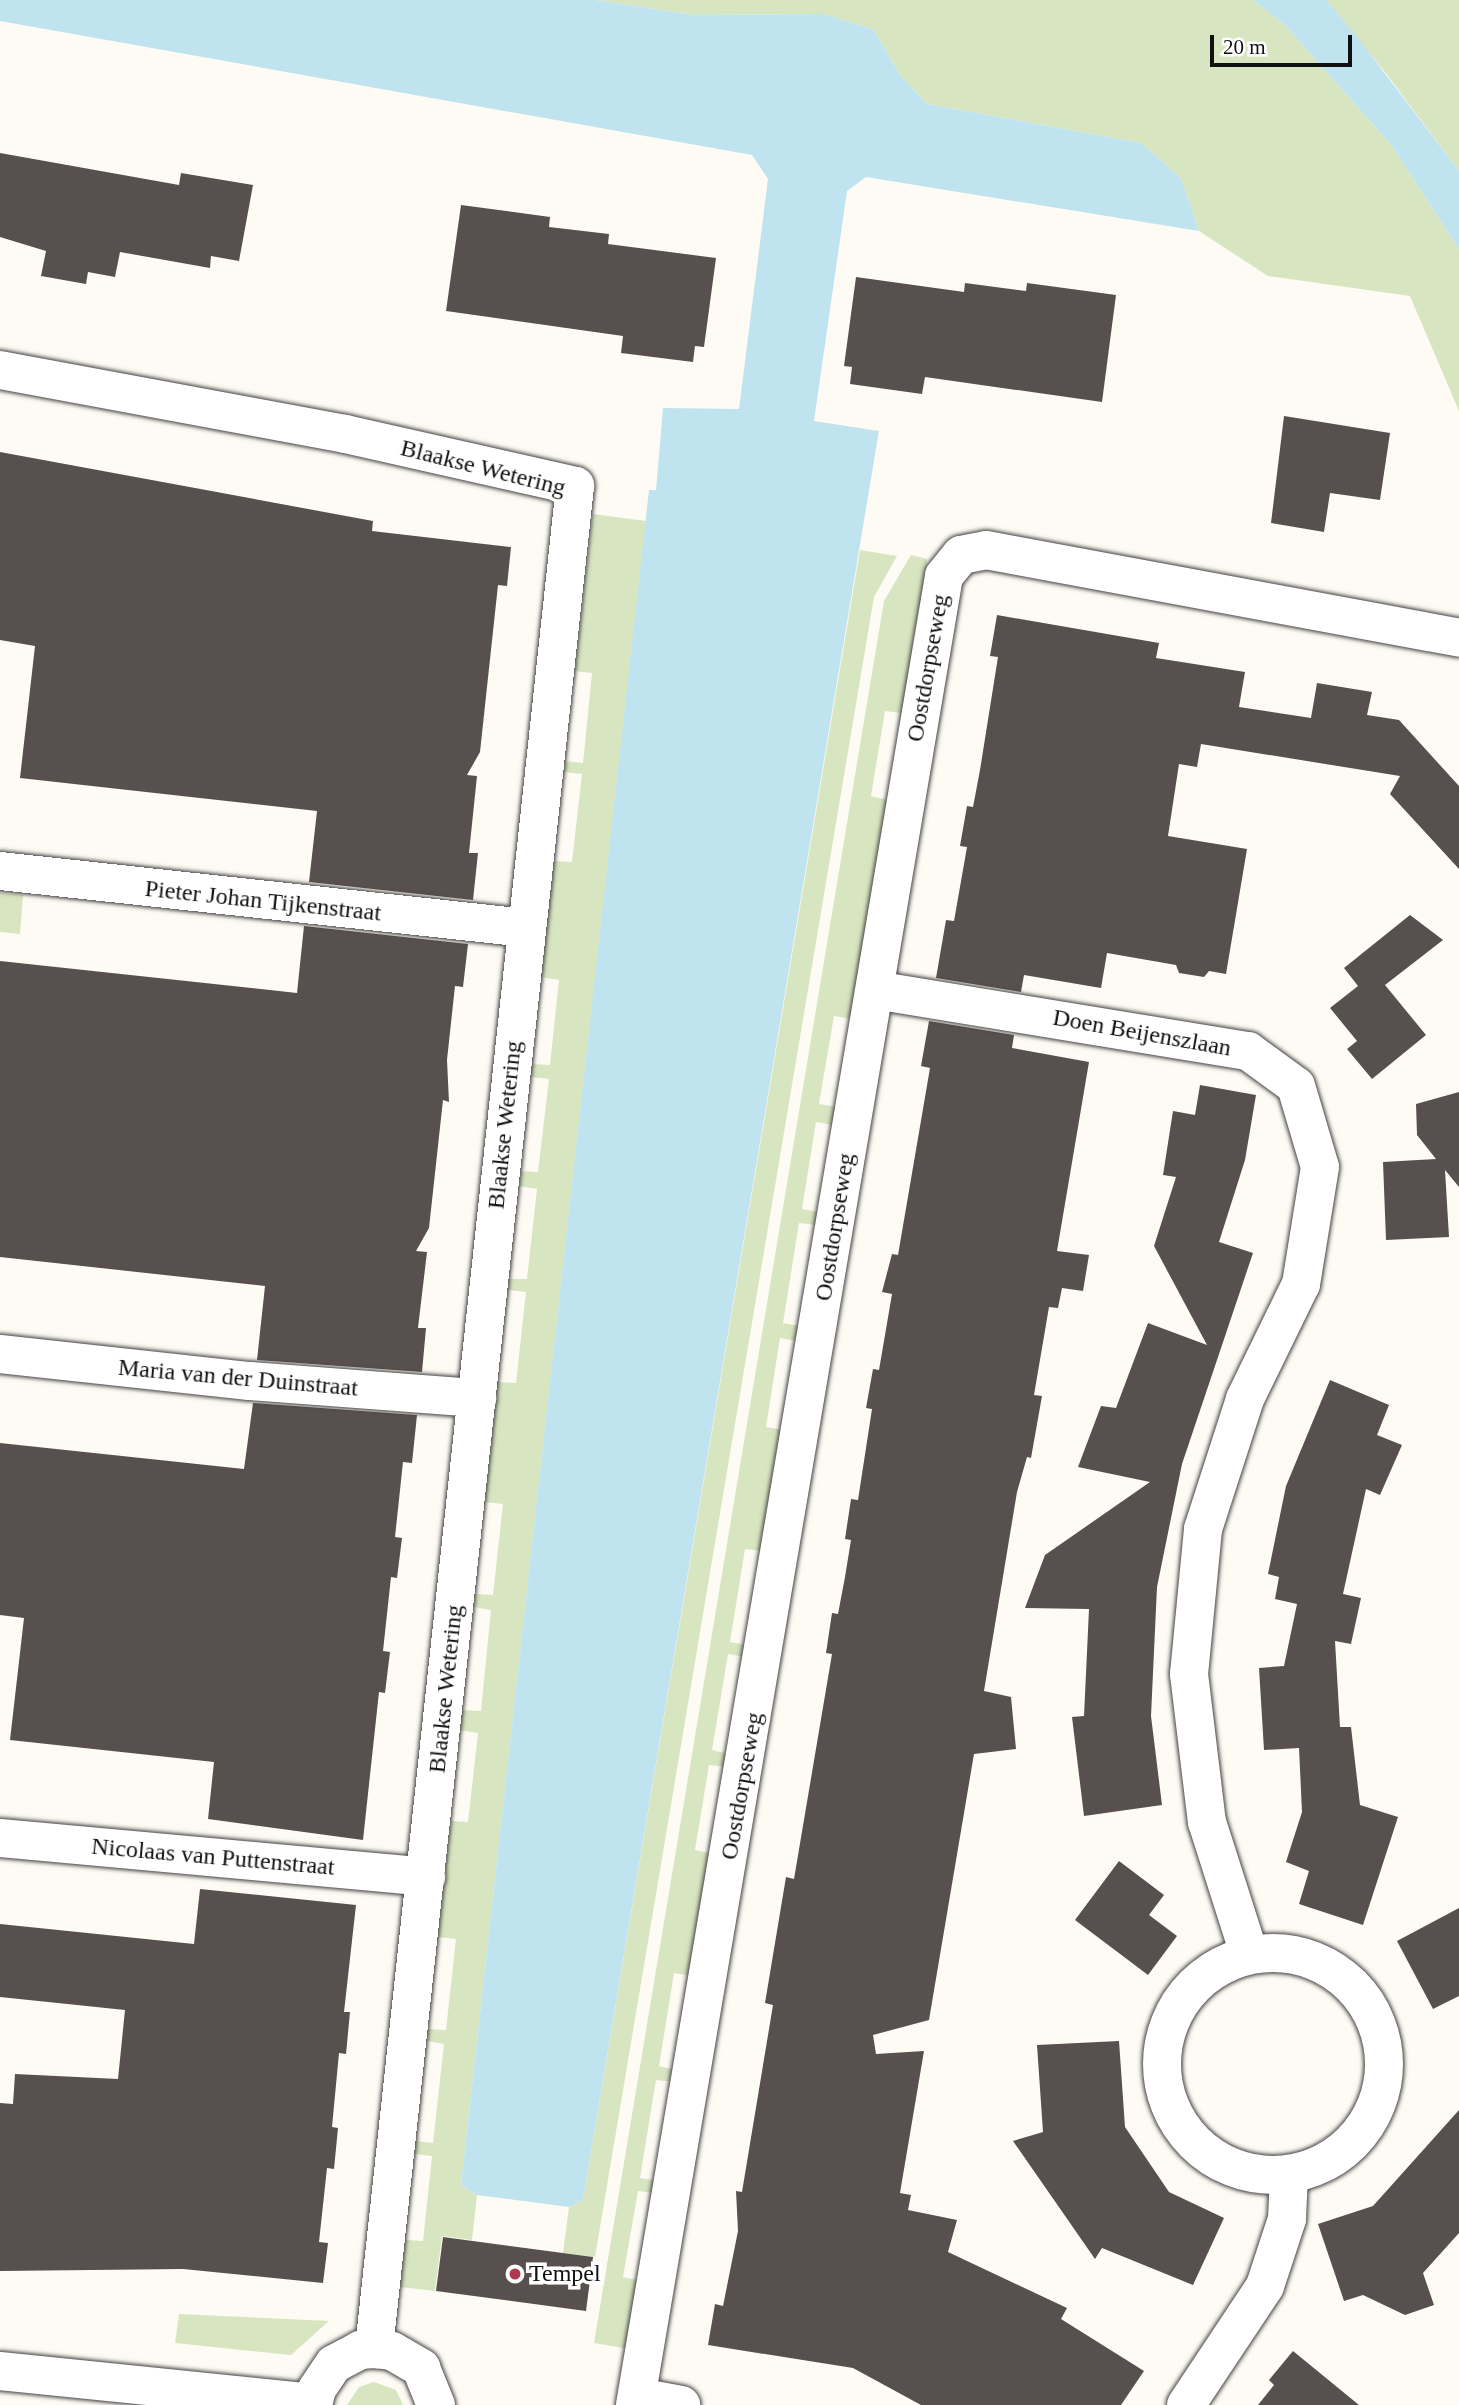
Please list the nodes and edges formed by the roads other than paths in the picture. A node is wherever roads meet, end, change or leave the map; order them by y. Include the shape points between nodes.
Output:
1 (0, 370) edge
2 (1459, 638) edge
3 (0, 872) edge
4 (526, 928) junction
5 (875, 990) junction
6 (0, 1353) edge
7 (477, 1398) junction
8 (0, 1838) edge
9 (426, 1877) junction
10 (1249, 1954) junction
11 (1289, 2175) junction
12 (374, 2349) junction
13 (0, 2371) edge
14 (637, 2401) edge
15 (313, 2404) edge
16 (436, 2405) edge
17 (681, 2405) edge
18 (1186, 2405) edge

1 - 4 street, Blaakse Wetering via 345,434 575,486
2 - 5 street, Oostdorpseweg via 986,550 961,555 944,576 939,599
3 - 4 street, Pieter Johan Tijkenstraat
4 - 7 street, Blaakse Wetering
5 - 10 street, Doen Beijenszlaan via 1248,1051 1296,1086 1320,1167 1301,1284 1245,1399 1203,1529 1189,1674 1207,1822
5 - 14 street, Oostdorpseweg
6 - 7 street, Maria van der Duinstraat via 250,1381
7 - 9 street, Blaakse Wetering
8 - 9 street, Nicolaas van Puttenstraat
9 - 12 street, Blaakse Wetering
10 - 11 street via 1218,1966 1186,1993 1166,2030 1161,2059 1163,2089 1180,2126 1216,2161 1244,2172
10 - 11 street via 1298,1955 1336,1972 1360,1994 1377,2024 1385,2056 1382,2089 1370,2120 1349,2147 1321,2165
11 - 18 street via 1287,2219 1265,2286
12 - 15 street via 360,2350 334,2364
12 - 16 street via 392,2351 421,2368 431,2383
13 - 15 street
14 - 17 street

